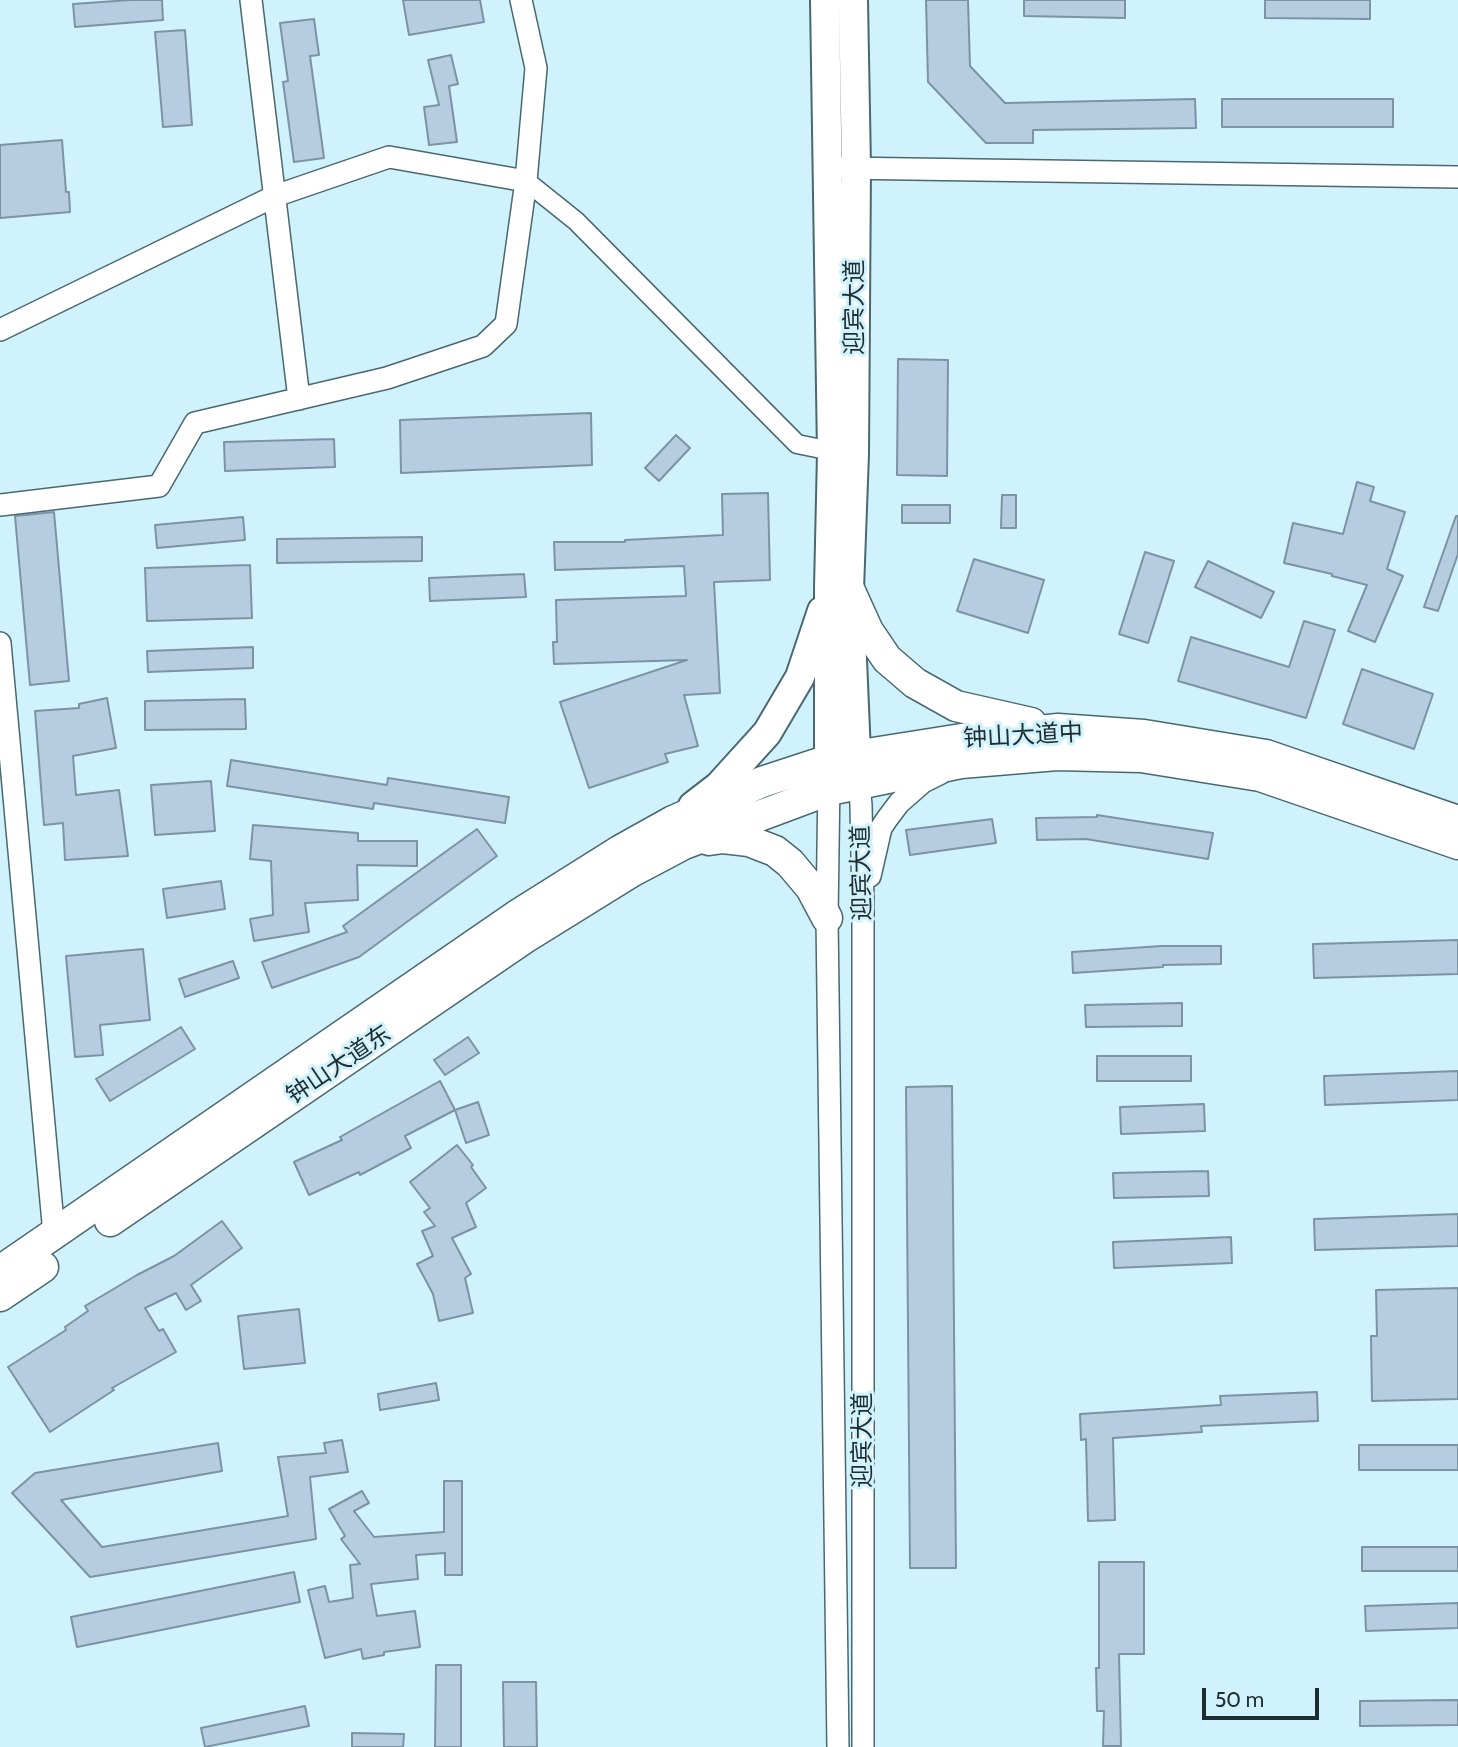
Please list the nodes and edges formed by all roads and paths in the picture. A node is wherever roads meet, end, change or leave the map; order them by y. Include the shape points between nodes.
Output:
1 (251, 0) edge
2 (521, 0) edge
3 (825, 0) edge
4 (853, 0) edge
5 (856, 167) junction
6 (827, 170) junction
7 (1458, 177) edge
8 (526, 181) junction
9 (275, 196) junction
10 (0, 330) edge
11 (299, 399) junction
12 (843, 453) junction
13 (0, 505) edge
14 (839, 589) junction
15 (0, 643) edge
16 (1058, 729) junction
17 (842, 757) junction
18 (961, 763) junction
19 (859, 785) junction
20 (829, 790) junction
21 (1458, 821) edge
22 (678, 833) junction
23 (1458, 844) edge
24 (863, 905) junction
25 (827, 918) junction
26 (54, 1234) junction
27 (0, 1271) edge
28 (0, 1296) edge
29 (838, 1747) edge
30 (863, 1747) edge

1 - 9 street
2 - 8 street via 536,68
3 - 6 main road, 迎宾大道
4 - 5 main road, 迎宾大道
5 - 6 street
5 - 7 street
5 - 12 main road, 迎宾大道
6 - 12 main road, 迎宾大道
8 - 9 street via 389,157
8 - 11 street via 506,324 483,346 387,378
8 - 12 street via 576,221 797,444
9 - 10 street
9 - 11 street
11 - 13 street via 195,423 159,486
12 - 14 main road, 迎宾大道
14 - 16 highway via 887,659 915,682 956,706
14 - 17 main road, 迎宾大道
14 - 22 main road via 800,677 767,733
15 - 26 street
16 - 17 highway, 钟山大道中
16 - 21 highway, 钟山大道中 via 1144,735 1266,755
17 - 19 street, 迎宾大道
17 - 20 street, 迎宾大道
17 - 22 highway, 钟山大道中 via 762,782
18 - 19 highway, 钟山大道中
18 - 23 highway, 钟山大道中 via 1057,755 1141,757 1260,776
18 - 24 street via 923,782 887,819
19 - 20 highway, 钟山大道中
19 - 24 street, 迎宾大道
20 - 22 highway, 钟山大道中
20 - 25 street, 迎宾大道
22 - 25 highway via 748,841 775,851 811,888
22 - 26 highway, 钟山大道东 via 621,849 516,916
22 - 28 highway, 钟山大道东 via 631,872 523,939
24 - 30 street, 迎宾大道
25 - 29 street, 迎宾大道
26 - 27 highway, 钟山大道东

